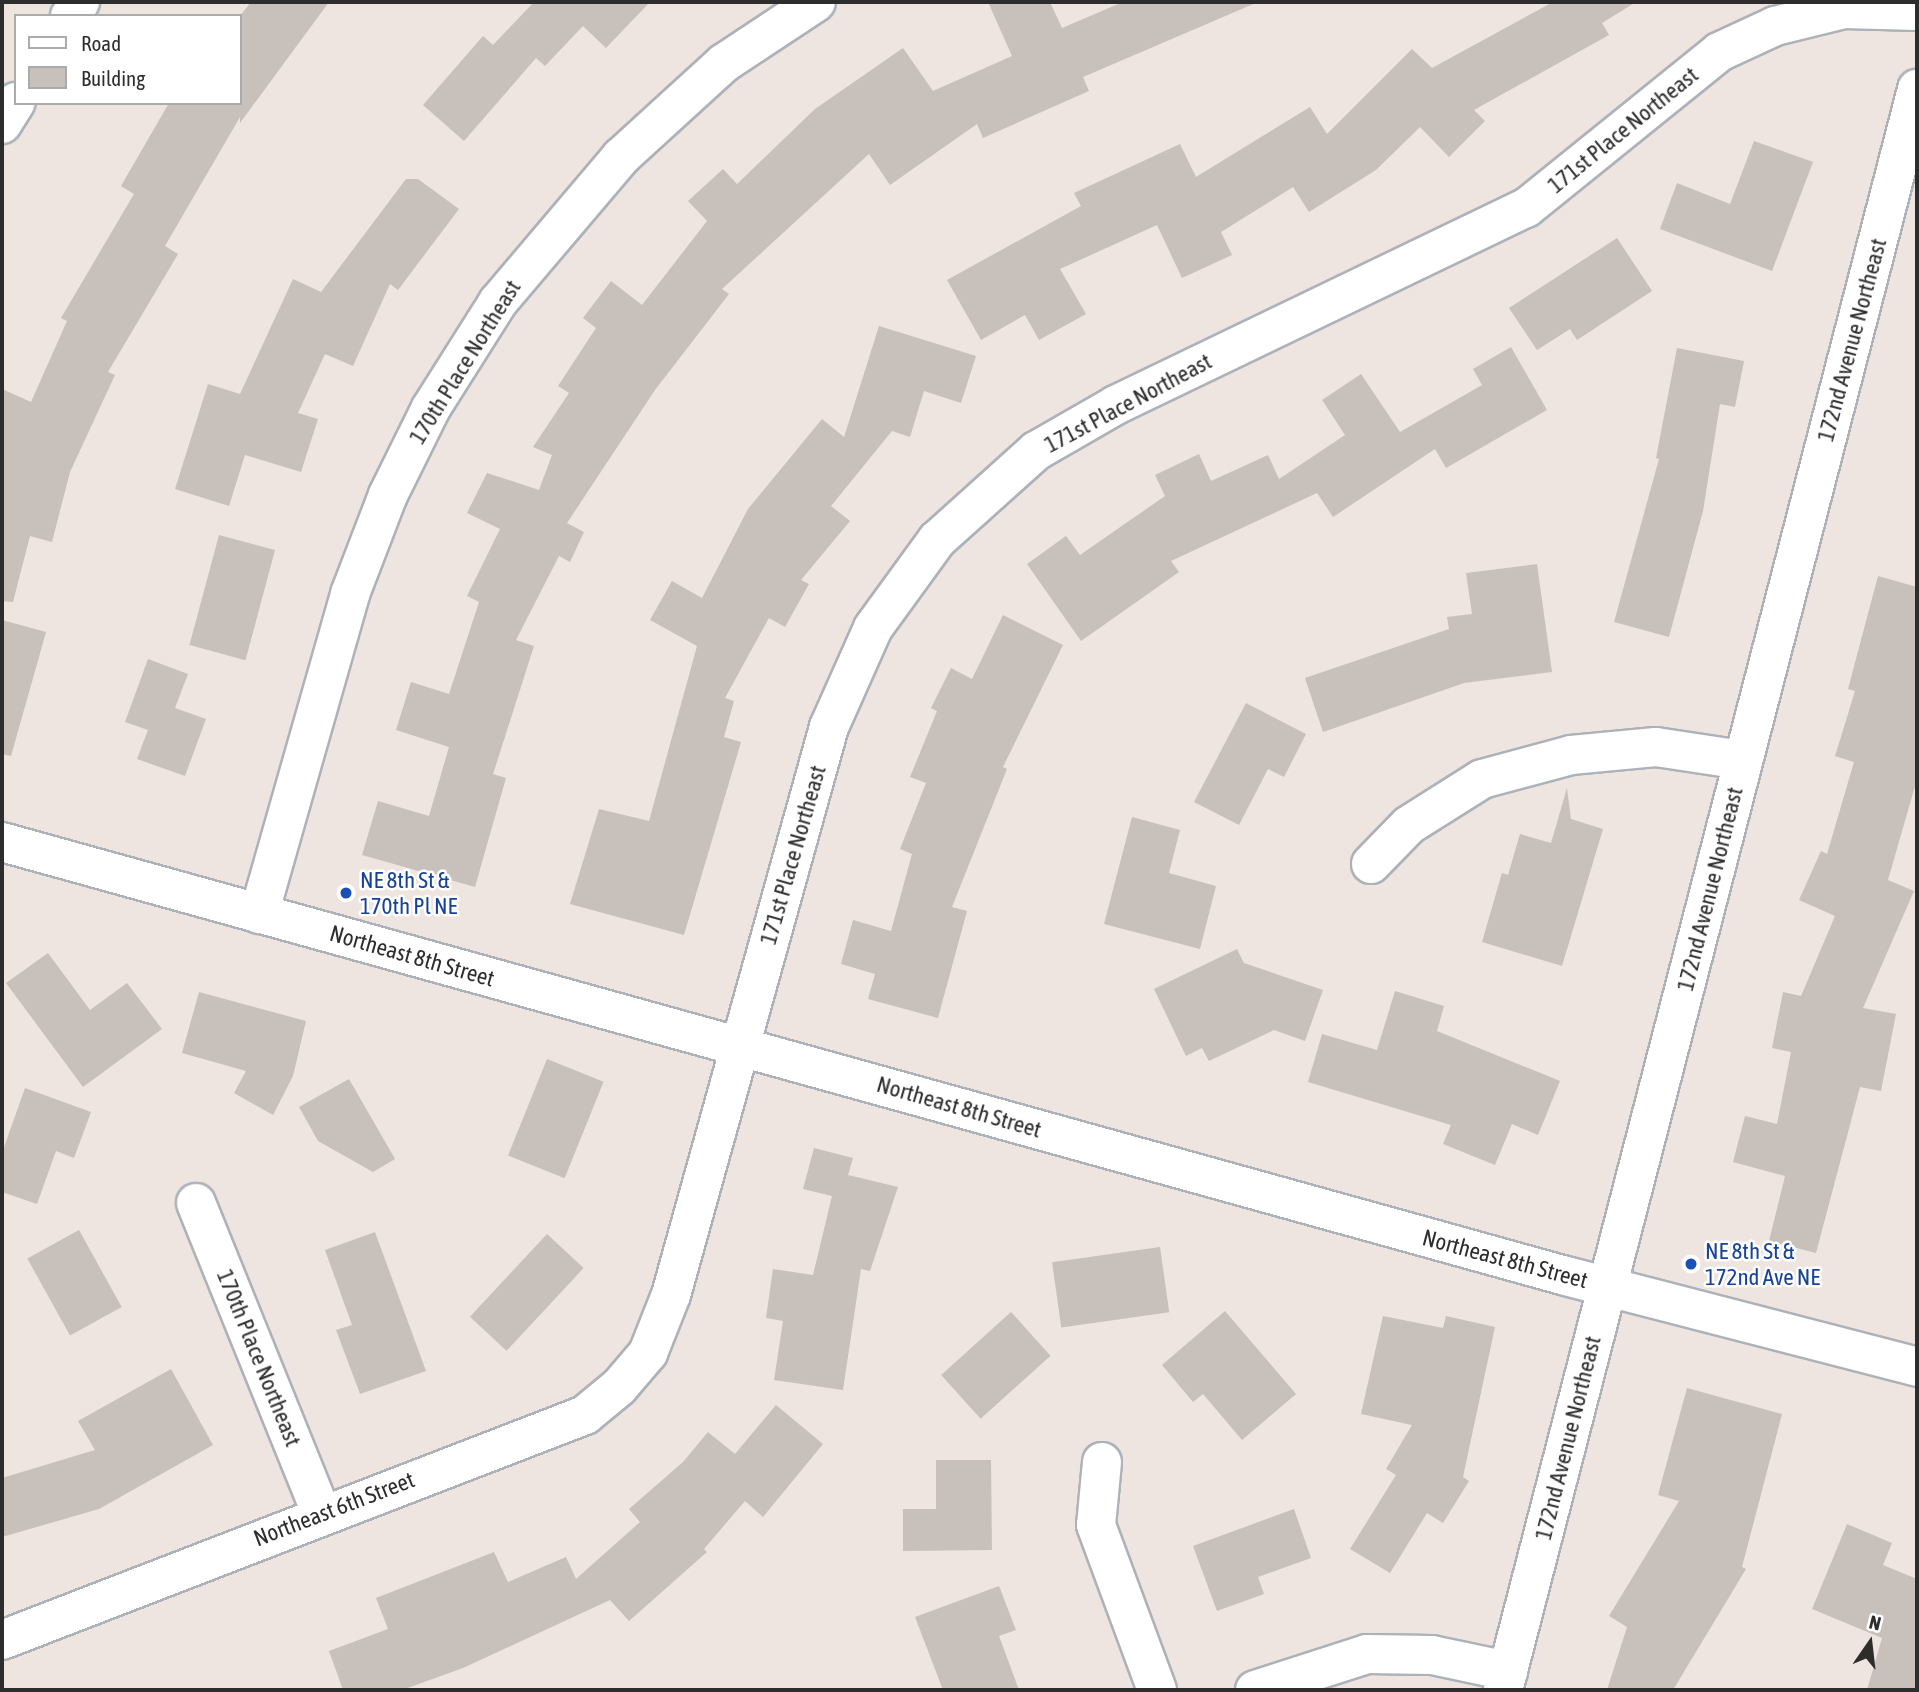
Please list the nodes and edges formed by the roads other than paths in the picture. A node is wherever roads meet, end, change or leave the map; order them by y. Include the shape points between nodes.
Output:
1 (816, 2) edge
2 (1917, 11) edge
3 (1917, 89) edge
4 (14, 105) edge
5 (2, 124) edge
6 (1742, 760) junction
7 (2, 842) edge
8 (1371, 864) dead end
9 (260, 914) junction
10 (739, 1046) junction
11 (196, 1203) dead end
12 (1609, 1288) junction
13 (648, 1353) joint
14 (1917, 1367) edge
15 (1102, 1462) dead end
16 (321, 1513) junction
17 (2, 1640) edge
18 (1506, 1681) edge
19 (1157, 1690) edge
20 (1255, 1690) edge

1 - 9 street, 170th Place Northeast via 724,63 621,157 561,222 498,302 431,408 388,495 350,594
2 - 10 street, 171st Place Northeast via 1844,9 1775,26 1719,52 1526,208 1116,405 1036,451 937,540 873,628 829,727
3 - 6 street, 172nd Avenue Northeast
4 - 5 street
6 - 8 street via 1656,747 1571,755 1482,779 1409,825
6 - 12 street, 172nd Avenue Northeast
7 - 9 street, Northeast 8th Street
9 - 10 street, Northeast 8th Street
10 - 12 street, Northeast 8th Street
10 - 13 street, 171st Place Northeast via 671,1295
11 - 16 street, 170th Place Northeast
12 - 14 street, Northeast 8th Street
12 - 18 street, 172nd Avenue Northeast
13 - 16 street, Northeast 6th Street via 619,1387 584,1415
15 - 19 street via 1096,1525
16 - 17 street, Northeast 6th Street
18 - 20 street via 1432,1655 1367,1654

